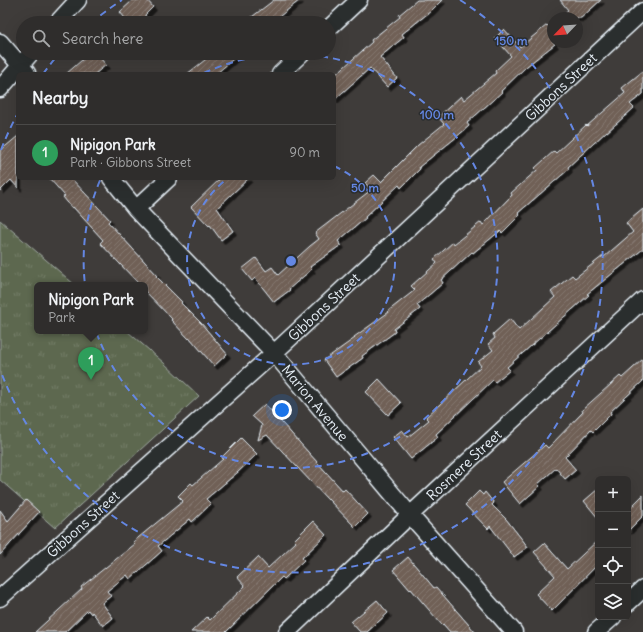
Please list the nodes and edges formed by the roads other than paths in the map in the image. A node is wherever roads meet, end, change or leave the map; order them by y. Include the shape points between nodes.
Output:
1 (78, 0) edge
2 (359, 0) edge
3 (643, 11) edge
4 (63, 16) edge
5 (336, 21) edge
6 (0, 42) edge
7 (28, 60) edge
8 (295, 60) edge
9 (24, 70) edge
10 (282, 72) edge
11 (16, 76) edge
12 (0, 89) edge
13 (113, 180) edge
14 (167, 180) edge
15 (136, 209) junction
16 (643, 300) edge
17 (274, 353) junction
18 (410, 515) junction
19 (643, 589) edge
20 (0, 598) edge
21 (631, 600) edge
22 (610, 620) edge
23 (287, 632) edge
24 (514, 632) edge
25 (596, 632) edge

1 - 4 street
2 - 5 street
3 - 17 street, Gibbons Street
6 - 9 street
7 - 9 street
8 - 10 street
11 - 12 street
13 - 15 street, Marion Avenue
14 - 15 street
15 - 17 street, Marion Avenue
16 - 18 street, Rosmere Street
17 - 18 street, Marion Avenue
17 - 20 street, Gibbons Street
18 - 23 street, Rosmere Street
18 - 24 street, Marion Avenue
19 - 21 street
22 - 25 street

